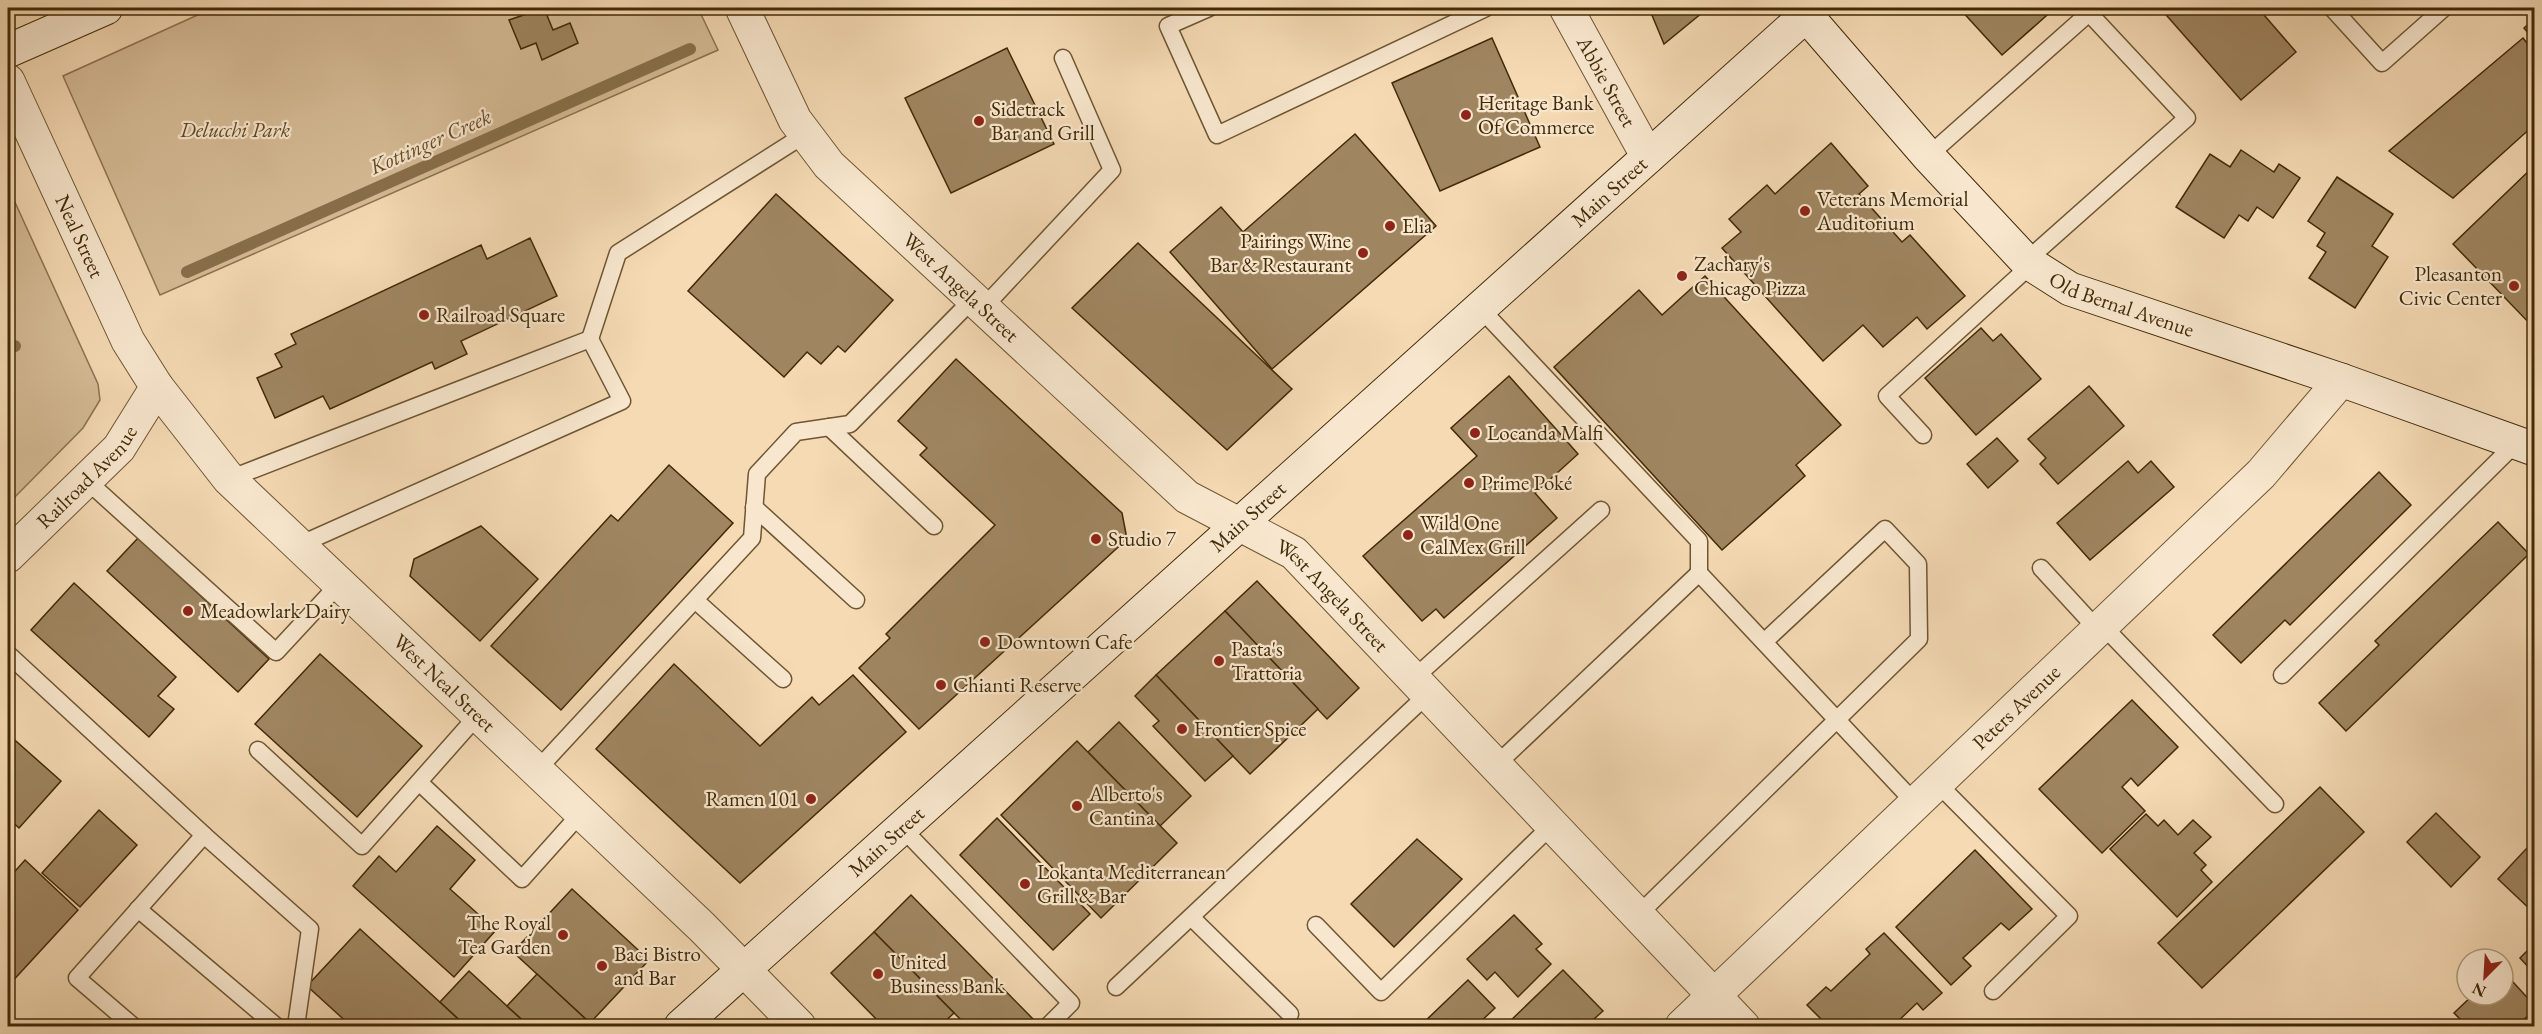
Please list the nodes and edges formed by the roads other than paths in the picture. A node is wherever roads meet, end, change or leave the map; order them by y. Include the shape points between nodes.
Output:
1 (106, 8) edge
2 (742, 8) edge
3 (1209, 8) edge
4 (1486, 8) edge
5 (1566, 8) edge
6 (2332, 8) edge
7 (2444, 8) edge
8 (1810, 11) edge
9 (8, 51) edge
10 (1063, 58) dead end
11 (8, 81) edge
12 (804, 135) junction
13 (1928, 156) junction
14 (1648, 157) junction
15 (2028, 263) junction
16 (978, 303) junction
17 (1480, 308) junction
18 (590, 339) junction
19 (2341, 380) junction
20 (157, 387) junction
21 (829, 427) junction
22 (1923, 435) dead end
23 (2526, 446) edge
24 (228, 478) junction
25 (85, 479) junction
26 (754, 507) junction
27 (1601, 510) dead end
28 (1239, 524) junction
29 (934, 526) dead end
30 (299, 545) junction
31 (8, 556) edge
32 (2041, 568) dead end
33 (1699, 573) junction
34 (340, 584) junction
35 (695, 600) junction
36 (856, 600) dead end
37 (2101, 628) junction
38 (1764, 642) junction
39 (8, 654) edge
40 (2282, 675) dead end
41 (783, 679) dead end
42 (1420, 687) junction
43 (478, 715) junction
44 (1838, 720) junction
45 (258, 750) dead end
46 (1495, 766) junction
47 (537, 770) junction
48 (419, 782) junction
49 (1926, 793) junction
50 (2275, 804) dead end
51 (581, 813) junction
52 (1552, 825) junction
53 (901, 827) junction
54 (204, 836) junction
55 (138, 909) junction
56 (1638, 915) junction
57 (1191, 917) junction
58 (1316, 926) dead end
59 (743, 969) junction
60 (1116, 987) dead end
61 (1993, 991) dead end
62 (1714, 996) junction
63 (1290, 1014) dead end
64 (133, 1026) edge
65 (276, 1026) edge
66 (296, 1026) edge
67 (681, 1026) edge
68 (799, 1026) edge
69 (1048, 1026) edge
70 (1682, 1026) edge
71 (1743, 1026) edge

1 - 9 street
2 - 12 street, West Angela Street
3 - 4 lane via 1168,26 1217,135
5 - 14 street, Abbie Street
6 - 7 lane via 2382,63
8 - 13 street, Old Bernal Avenue
8 - 14 street, Main Street
10 - 16 lane via 1112,170
11 - 20 street, Neal Street via 128,341
12 - 16 street, West Angela Street via 829,165
12 - 18 lane via 618,253
13 - 15 street, Old Bernal Avenue
13 - 15 lane via 2089,13 2187,118
14 - 17 street, Main Street
15 - 19 street, Old Bernal Avenue via 2070,289
15 - 22 lane via 1887,396
16 - 21 lane via 850,424
16 - 28 street, West Angela Street via 1187,497
17 - 28 street, Main Street
17 - 33 lane via 1699,541
18 - 24 lane
18 - 30 lane via 622,401
19 - 23 street, Old Bernal Avenue
19 - 37 street, Peters Avenue via 2260,474
20 - 24 street, West Neal Street
20 - 25 street, Railroad Avenue via 119,448
21 - 26 lane via 796,432 757,474
21 - 29 lane
23 - 40 lane
24 - 30 street, West Neal Street
25 - 31 street, Railroad Avenue
25 - 34 lane via 276,652
26 - 35 lane via 752,538
26 - 36 lane
27 - 42 lane
28 - 42 street, West Angela Street via 1294,553
28 - 53 street, Main Street
30 - 34 street, West Neal Street
32 - 37 lane
33 - 38 lane
33 - 46 lane
34 - 43 street, West Neal Street
35 - 41 lane
35 - 47 lane
37 - 49 street, Peters Avenue
37 - 50 lane
38 - 44 lane
38 - 44 lane via 1885,529 1918,564 1919,639
39 - 54 lane
42 - 46 street, West Angela Street
42 - 57 lane
43 - 47 street, West Neal Street
43 - 48 lane
44 - 49 lane
44 - 56 lane
45 - 48 lane via 362,846
46 - 52 street, West Angela Street
47 - 51 street, West Neal Street
48 - 51 lane via 522,879
49 - 61 lane via 2069,916
49 - 62 street, Peters Avenue
51 - 59 street, West Neal Street
52 - 56 street, West Angela Street
52 - 58 lane via 1381,992
53 - 59 street, Main Street
53 - 69 lane via 1071,1003
54 - 55 lane
54 - 66 lane via 310,929
55 - 64 lane via 77,978
55 - 65 lane
56 - 62 street, West Angela Street
57 - 60 lane
57 - 63 lane
59 - 67 street, Main Street
59 - 68 street, West Neal Street
62 - 70 street, Peters Avenue
62 - 71 street, West Angela Street

